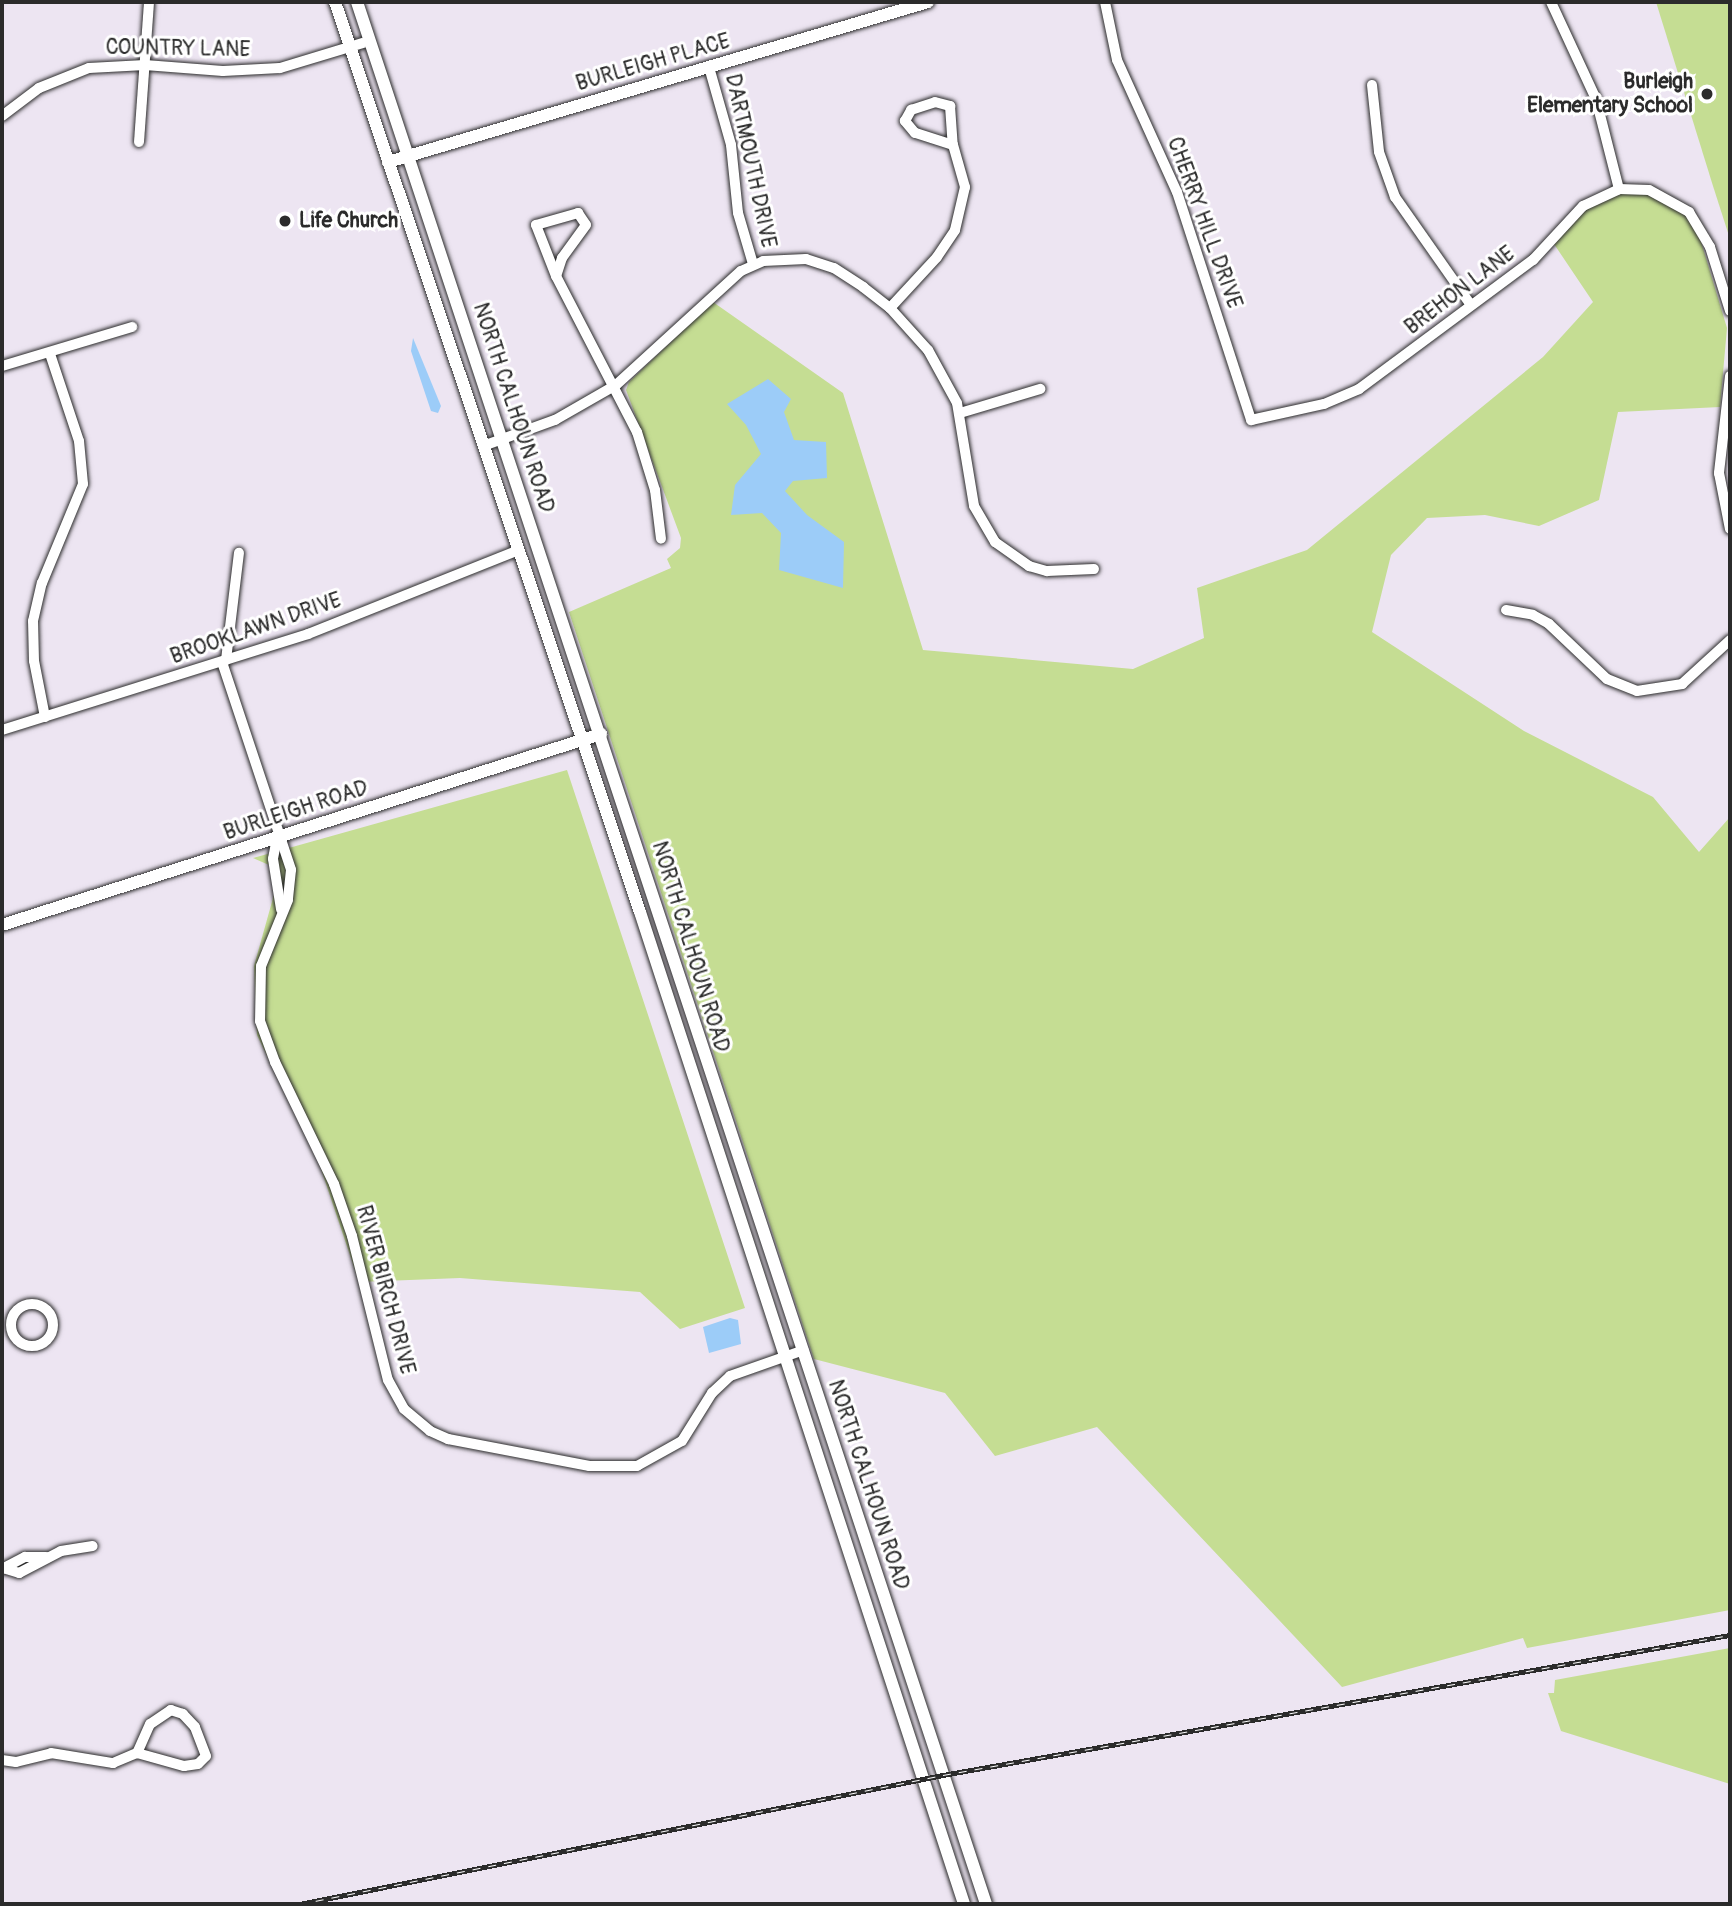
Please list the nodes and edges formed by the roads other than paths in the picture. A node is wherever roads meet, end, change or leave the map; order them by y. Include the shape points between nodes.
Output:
1 (149, 2) edge
2 (335, 2) edge
3 (357, 2) edge
4 (928, 2) edge
5 (1105, 2) edge
6 (1551, 2) edge
7 (898, 6) edge
8 (357, 45) junction
9 (145, 65) junction
10 (709, 67) junction
11 (1372, 85) dead end
12 (2, 116) edge
13 (139, 142) dead end
14 (953, 145) junction
15 (409, 156) junction
16 (388, 162) junction
17 (1619, 189) junction
18 (753, 264) junction
19 (556, 276) junction
20 (1471, 305) junction
21 (890, 308) junction
22 (1730, 311) edge
23 (132, 327) dead end
24 (50, 354) junction
25 (2, 366) edge
26 (1730, 376) edge
27 (617, 386) junction
28 (1040, 389) dead end
29 (1729, 402) edge
30 (960, 413) junction
31 (1251, 420) joint
32 (503, 440) junction
33 (483, 446) junction
34 (1730, 529) edge
35 (662, 539) dead end
36 (517, 551) junction
37 (239, 553) dead end
38 (1094, 569) dead end
39 (1506, 610) dead end
40 (1730, 640) edge
41 (224, 661) junction
42 (45, 716) junction
43 (2, 730) edge
44 (601, 734) junction
45 (581, 740) junction
46 (276, 838) junction
47 (281, 910) junction
48 (2, 925) edge
49 (6, 1323) edge
50 (804, 1350) junction
51 (783, 1356) junction
52 (93, 1546) dead end
53 (3, 1568) edge
54 (137, 1753) junction
55 (2, 1760) edge
56 (964, 1904) edge
57 (986, 1904) edge

1 - 9 street
2 - 8 main road, NORTH CALHOUN ROAD
3 - 15 main road, NORTH CALHOUN ROAD
4 - 7 main road, BURLEIGH PLACE
5 - 31 street, CHERRY HILL DRIVE via 1117,60 1177,192
6 - 17 street via 1595,99
7 - 10 main road, BURLEIGH PLACE
8 - 9 street, COUNTRY LANE via 268,69
8 - 16 main road, NORTH CALHOUN ROAD
9 - 12 street, COUNTRY LANE via 73,72 39,88
9 - 13 street
10 - 15 main road, BURLEIGH PLACE
10 - 18 street, DARTMOUTH DRIVE via 731,145 738,213
11 - 20 street via 1380,152 1395,197
14 - 14 street via 953,114 946,102 906,115 915,132
14 - 21 street via 965,187 955,230
15 - 16 main road, BURLEIGH PLACE
15 - 32 main road, NORTH CALHOUN ROAD
16 - 33 main road, NORTH CALHOUN ROAD
17 - 20 street, BREHON LANE via 1583,206 1533,260
17 - 22 street, BREHON LANE via 1650,190 1679,203 1704,232
18 - 21 street via 780,258 819,262
18 - 27 street via 729,279
19 - 19 street via 562,258 586,225 578,213 536,225 536,235
19 - 27 street
20 - 31 street, BREHON LANE via 1359,389 1324,404
21 - 30 street via 928,350
23 - 24 street
24 - 25 street
24 - 42 street via 79,441 83,484 42,583 33,621 34,662
26 - 29 street
27 - 32 street via 555,420
27 - 35 street via 646,459
28 - 30 street
29 - 34 street via 1719,473
30 - 38 street via 974,506 995,542 1029,566 1047,572
32 - 33 street
32 - 44 main road, NORTH CALHOUN ROAD
33 - 36 main road, NORTH CALHOUN ROAD
36 - 41 street, BROOKLAWN DRIVE via 340,622
36 - 45 main road, NORTH CALHOUN ROAD
37 - 41 street
39 - 40 street via 1533,615 1549,624 1607,679 1637,691 1682,684
41 - 42 street, BROOKLAWN DRIVE
41 - 46 street
42 - 43 street, BROOKLAWN DRIVE
44 - 45 main road, BURLEIGH ROAD
44 - 50 main road, NORTH CALHOUN ROAD via 753,1207
45 - 46 main road, BURLEIGH ROAD
45 - 51 main road, NORTH CALHOUN ROAD
46 - 47 street, RIVER BIRCH DRIVE via 273,859
46 - 47 street, RIVER BIRCH DRIVE via 288,852 291,870 291,887
46 - 48 main road, BURLEIGH ROAD
47 - 51 street, RIVER BIRCH DRIVE via 261,966 260,1021 334,1184 359,1259 388,1380 416,1422 448,1439 470,1444 589,1466 637,1466 682,1441 712,1393 730,1376
49 - 49 street via 16,1310 35,1304 50,1315 53,1329 39,1345 25,1345
50 - 51 street, RIVER BIRCH DRIVE
50 - 57 main road, NORTH CALHOUN ROAD
51 - 56 main road, NORTH CALHOUN ROAD
52 - 53 street via 46,1557 19,1573
54 - 54 street via 150,1724 171,1710 183,1714 195,1727 206,1756 198,1764 184,1766
54 - 55 street via 113,1763 51,1753 16,1762

